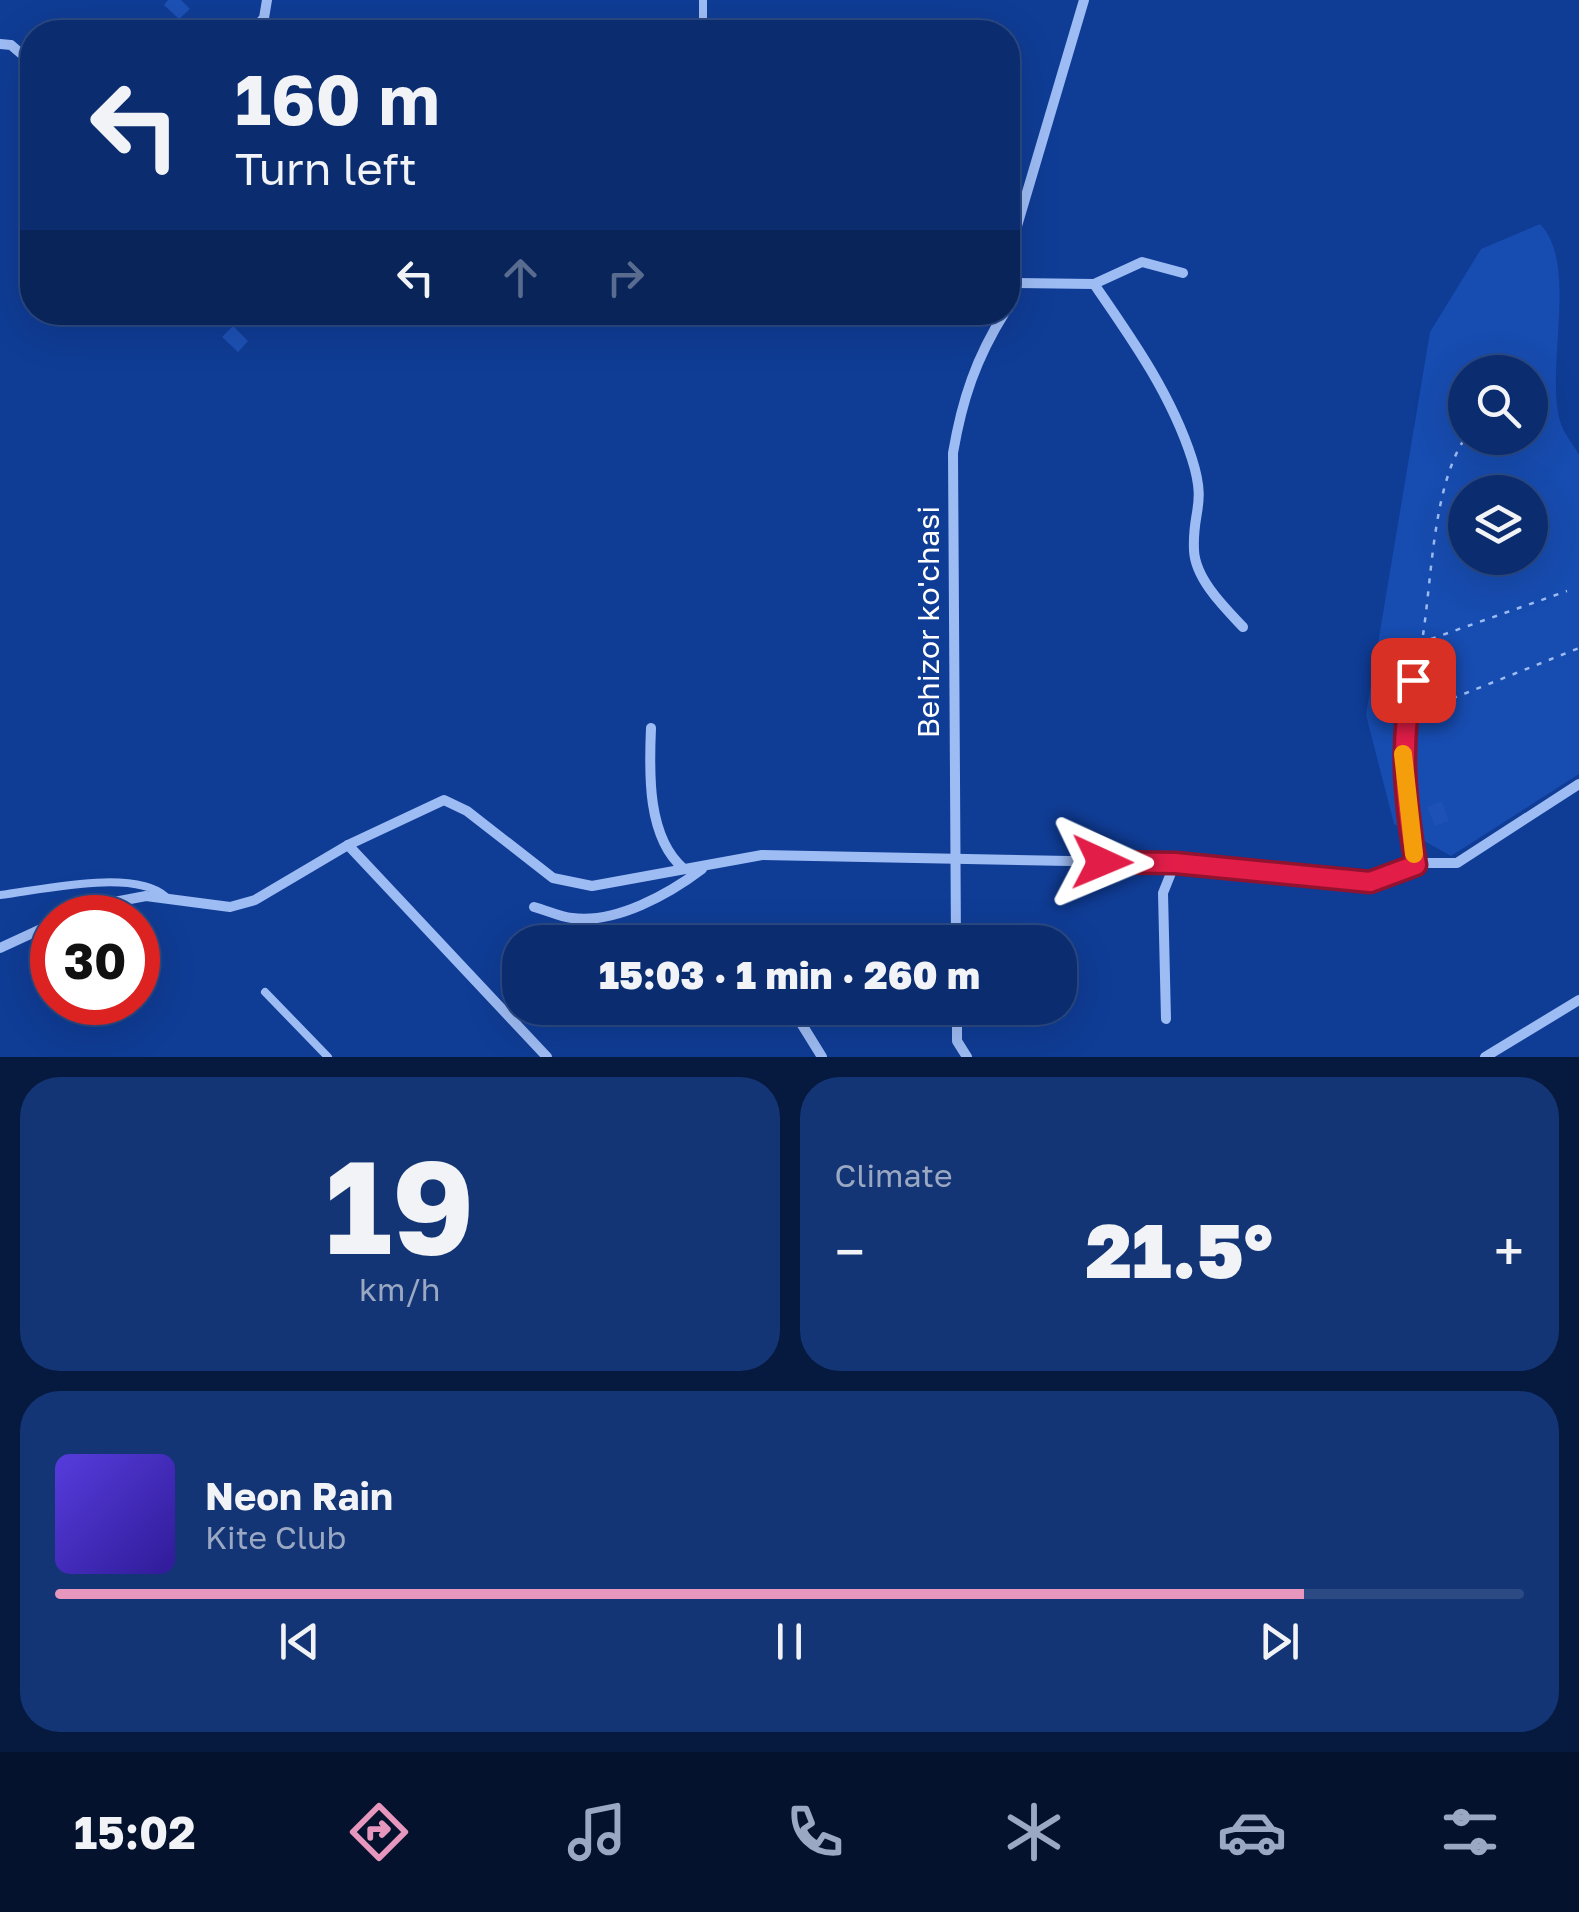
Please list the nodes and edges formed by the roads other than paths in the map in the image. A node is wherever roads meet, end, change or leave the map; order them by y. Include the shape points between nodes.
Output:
1 (1084, 0) edge
2 (1020, 216) edge
3 (1183, 273) dead end
4 (1020, 283) edge
5 (1094, 284) junction
6 (997, 325) edge
7 (1243, 627) dead end
8 (1422, 642) road end
9 (650, 728) dead end
10 (1579, 784) edge
11 (348, 845) junction
12 (955, 860) junction
13 (1175, 863) junction
14 (707, 865) junction
15 (1416, 865) junction
16 (684, 869) junction
17 (0, 895) edge
18 (160, 898) edge
19 (168, 899) junction
20 (534, 907) dead end
21 (956, 925) edge
22 (30, 934) edge
23 (0, 948) edge
24 (264, 992) dead end
25 (1579, 1000) edge
26 (1166, 1019) dead end
27 (803, 1025) edge
28 (957, 1025) edge
29 (328, 1057) edge
30 (547, 1057) edge
31 (822, 1057) edge
32 (967, 1057) edge
33 (1485, 1057) edge

1 - 2 street, Behizor ko'chasi
3 - 5 street via 1142,262
4 - 5 street
5 - 7 street via 1153,370 1177,421 1202,494 1193,553 1215,598
6 - 12 street, Behizor ko'chasi via 961,404 953,454
8 - 15 lane via 1405,717 1404,782
9 - 16 street via 660,835 668,856
10 - 15 street via 1458,863
11 - 16 street via 444,800 553,878 592,886
11 - 19 street via 256,900 230,906
11 - 30 street
12 - 13 street
12 - 14 street via 762,856
12 - 21 street, Behizor ko'chasi
13 - 15 street via 1370,882
13 - 26 street via 1163,893
14 - 16 street
14 - 20 street via 673,890 602,915 574,919
17 - 19 lane via 123,882 156,888
18 - 19 street
22 - 23 street
24 - 29 lane
25 - 33 street
27 - 31 street
28 - 32 street

